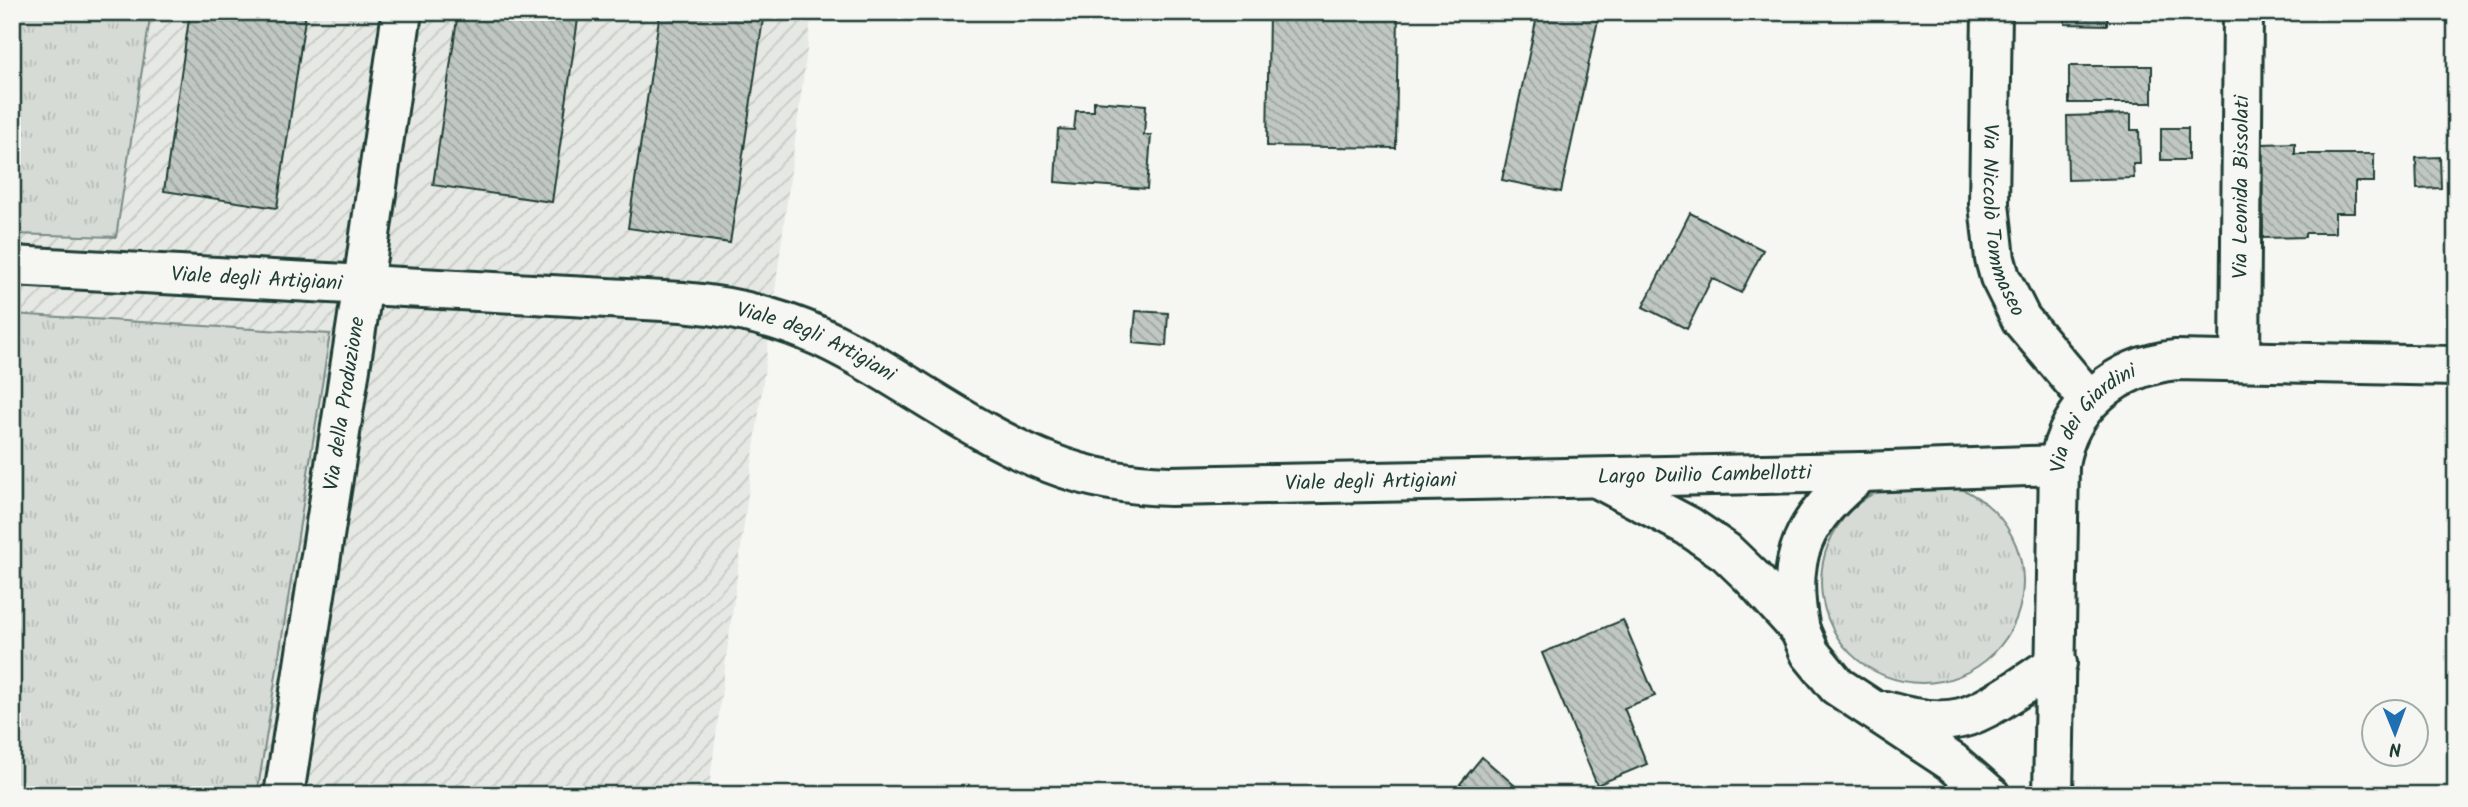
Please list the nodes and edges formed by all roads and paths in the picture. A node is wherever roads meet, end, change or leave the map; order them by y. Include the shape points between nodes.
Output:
1 (402, 12) edge
2 (1992, 12) edge
3 (2243, 12) edge
4 (12, 266) edge
5 (363, 284) junction
6 (2240, 360) junction
7 (2456, 366) edge
8 (2089, 400) junction
9 (2060, 466) junction
10 (1861, 472) junction
11 (1595, 477) junction
12 (1800, 630) junction
13 (2057, 663) junction
14 (1854, 699) junction
15 (284, 795) edge
16 (1990, 795) edge
17 (2053, 795) edge

1 - 5 street, Via della Produzione
2 - 8 street, Via Niccolò Tommaseo via 1989,204 1998,268 2021,319
3 - 6 street, Via Leonida Bissolati
4 - 5 street, Viale degli Artigiani
5 - 11 street, Viale degli Artigiani via 682,302 738,310 822,338 1036,457 1128,483 1170,486
5 - 15 street, Via della Produzione
6 - 7 street, Via dei Giardini
6 - 8 street, Via dei Giardini via 2149,364 2115,379
8 - 9 street, Via dei Giardini via 2062,449
9 - 10 street, Largo Duilio Cambellotti
9 - 13 street, Via dei Giardini
10 - 11 street, Largo Duilio Cambellotti
10 - 12 street, Largo Duilio Cambellotti via 1829,502 1802,540 1793,585
11 - 12 street, Largo Duilio Cambellotti via 1713,543 1746,570
12 - 14 street, Largo Duilio Cambellotti via 1821,669
13 - 14 street, Largo Duilio Cambellotti via 1964,717 1919,719
13 - 17 street, Via dei Giardini
14 - 16 street, Largo Duilio Cambellotti via 1952,762

